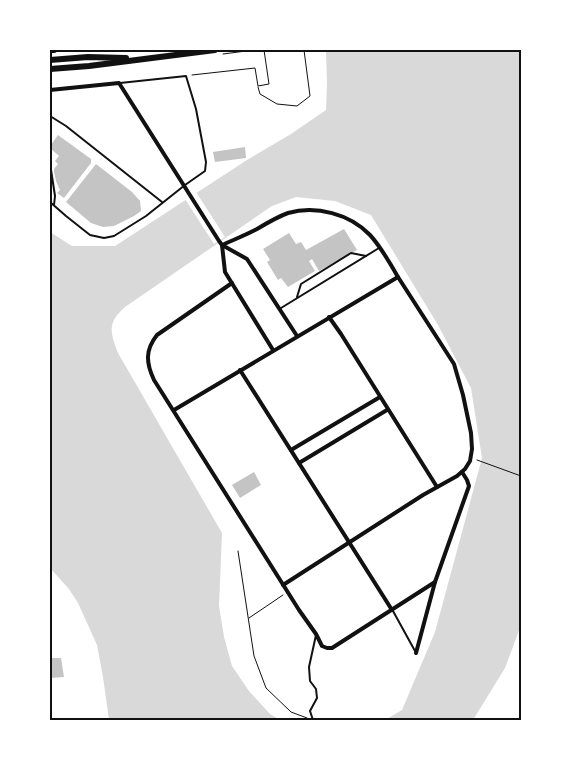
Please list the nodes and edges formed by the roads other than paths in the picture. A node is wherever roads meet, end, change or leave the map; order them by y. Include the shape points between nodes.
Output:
1 (50, 50) edge
2 (54, 50) edge
3 (215, 50) edge
4 (145, 58) junction
5 (50, 60) edge
6 (50, 69) edge
7 (119, 83) junction
8 (50, 90) edge
9 (50, 116) edge
10 (50, 163) edge
11 (185, 185) junction
12 (50, 202) edge
13 (162, 202) junction
14 (54, 205) junction
15 (220, 243) junction
16 (379, 248) junction
17 (366, 256) junction
18 (398, 277) junction
19 (232, 283) junction
20 (297, 298) junction
21 (279, 309) junction
22 (329, 317) junction
23 (296, 336) junction
24 (273, 350) junction
25 (240, 370) junction
26 (380, 397) junction
27 (174, 410) junction
28 (387, 410) junction
29 (291, 450) junction
30 (299, 463) junction
31 (462, 472) junction
32 (437, 488) junction
33 (349, 542) junction
34 (436, 582) junction
35 (284, 585) junction
36 (392, 610) junction
37 (316, 634) junction
38 (416, 653) joint
39 (312, 720) edge

1 - 2 main road
3 - 4 main road
4 - 5 main road
4 - 6 main road
7 - 8 street
7 - 11 street
7 - 11 lane via 186,76 206,162 205,171
9 - 13 lane
10 - 14 lane
11 - 13 lane
11 - 15 street
12 - 14 lane
13 - 14 lane via 114,236 104,238 90,235
15 - 16 street via 256,230 288,213 315,210 356,224
15 - 19 street via 225,272
15 - 21 street via 246,259
16 - 17 lane
16 - 18 street
17 - 20 lane
17 - 20 lane via 351,254 301,284
18 - 22 street
18 - 31 street via 458,373 472,449 470,461
19 - 24 street
19 - 27 street via 157,334 151,342 148,353 150,373
20 - 21 lane
21 - 23 street
22 - 23 street
22 - 26 street
23 - 24 street
24 - 25 street
25 - 27 street
25 - 29 street
26 - 28 street
26 - 29 street
27 - 35 street
28 - 30 street
28 - 32 street
29 - 30 street
30 - 33 street
31 - 32 street
31 - 34 street via 469,486
32 - 33 street
33 - 35 street
33 - 36 street
34 - 36 street
34 - 38 street
35 - 37 street
36 - 37 street via 332,648 322,646
36 - 38 lane
37 - 39 lane via 309,667 310,681 317,698 310,711

